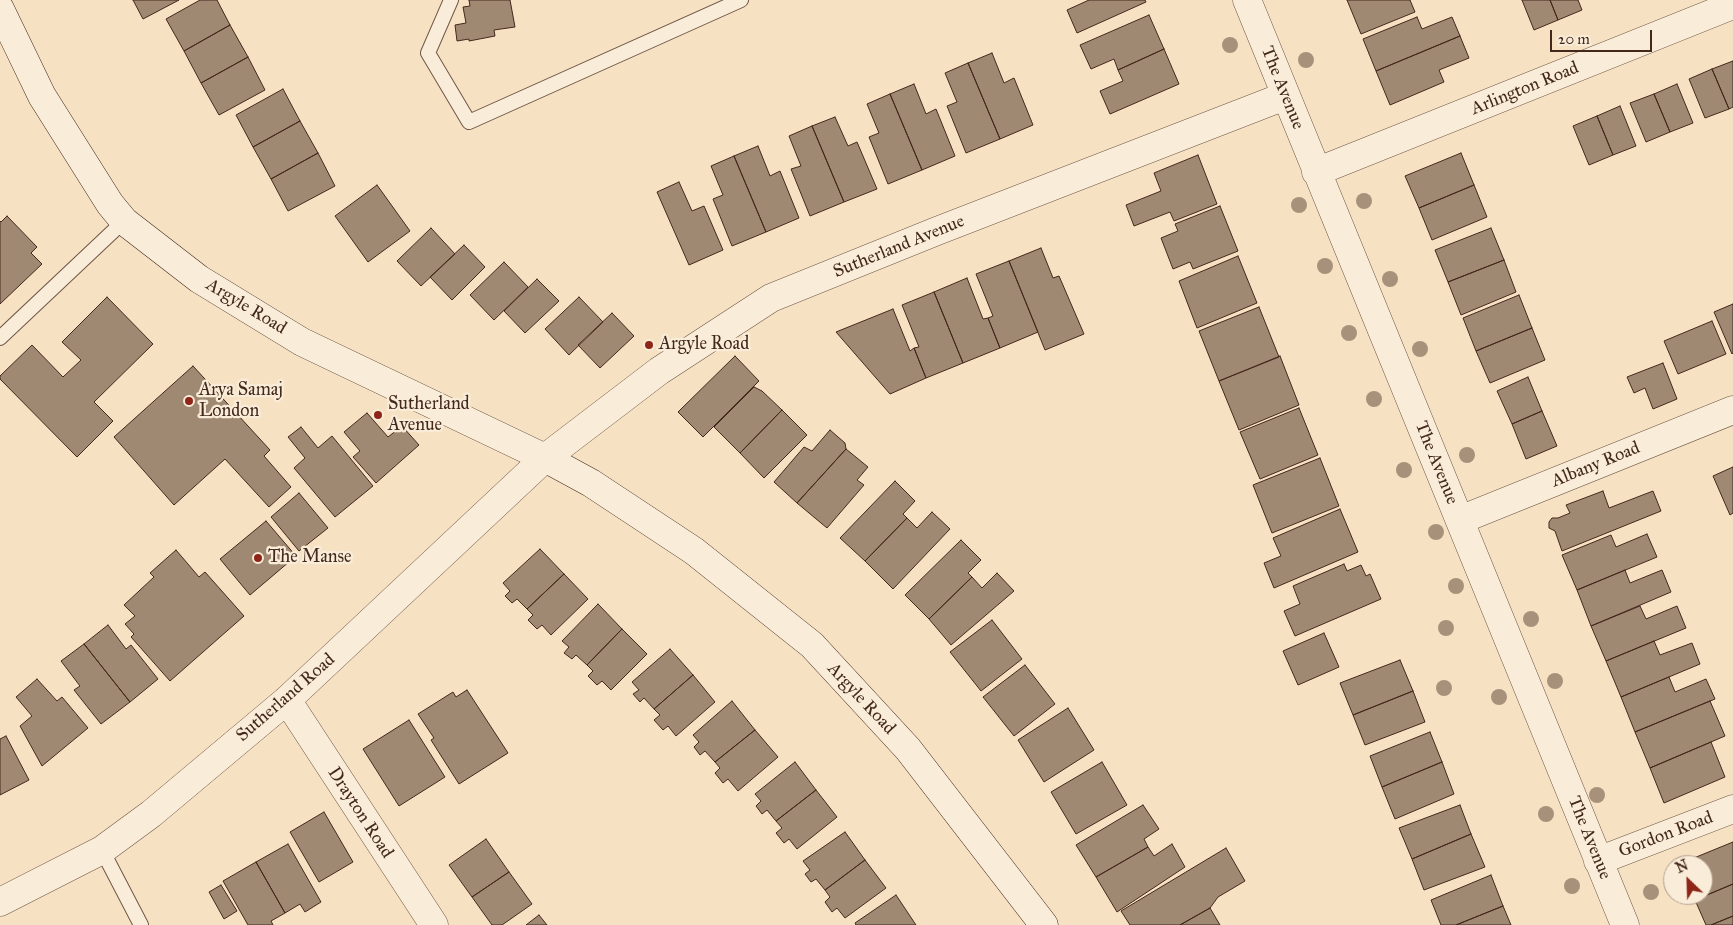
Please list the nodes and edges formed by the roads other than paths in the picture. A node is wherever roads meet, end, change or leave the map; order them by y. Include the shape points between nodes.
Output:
1 (451, 0) edge
2 (740, 0) edge
3 (1248, 0) edge
4 (1733, 5) edge
5 (0, 9) edge
6 (1285, 96) junction
7 (1316, 172) junction
8 (124, 221) junction
9 (0, 338) edge
10 (1733, 410) edge
11 (545, 458) junction
12 (1460, 520) junction
13 (287, 700) junction
14 (1733, 809) edge
15 (102, 850) junction
16 (1598, 861) junction
17 (0, 902) edge
18 (141, 925) edge
19 (434, 925) edge
20 (1044, 925) edge
21 (1625, 925) edge

1 - 2 lane via 428,53 469,122
3 - 6 street, The Avenue
4 - 7 street, Arlington Road
5 - 8 street, Argyle Road via 42,96
6 - 7 street, The Avenue
6 - 11 street, Sutherland Avenue via 771,298 659,371
7 - 12 street, The Avenue
8 - 9 lane
8 - 11 street, Argyle Road via 199,279 302,342
10 - 12 street, Albany Road
11 - 13 street, Sutherland Road
11 - 20 street, Argyle Road via 590,483 694,551 812,645 908,750
12 - 16 street, The Avenue
13 - 15 street, Sutherland Road
13 - 19 street, Drayton Road
14 - 16 street, Gordon Road
15 - 17 street, Sutherland Road
15 - 18 lane
16 - 21 street, The Avenue

